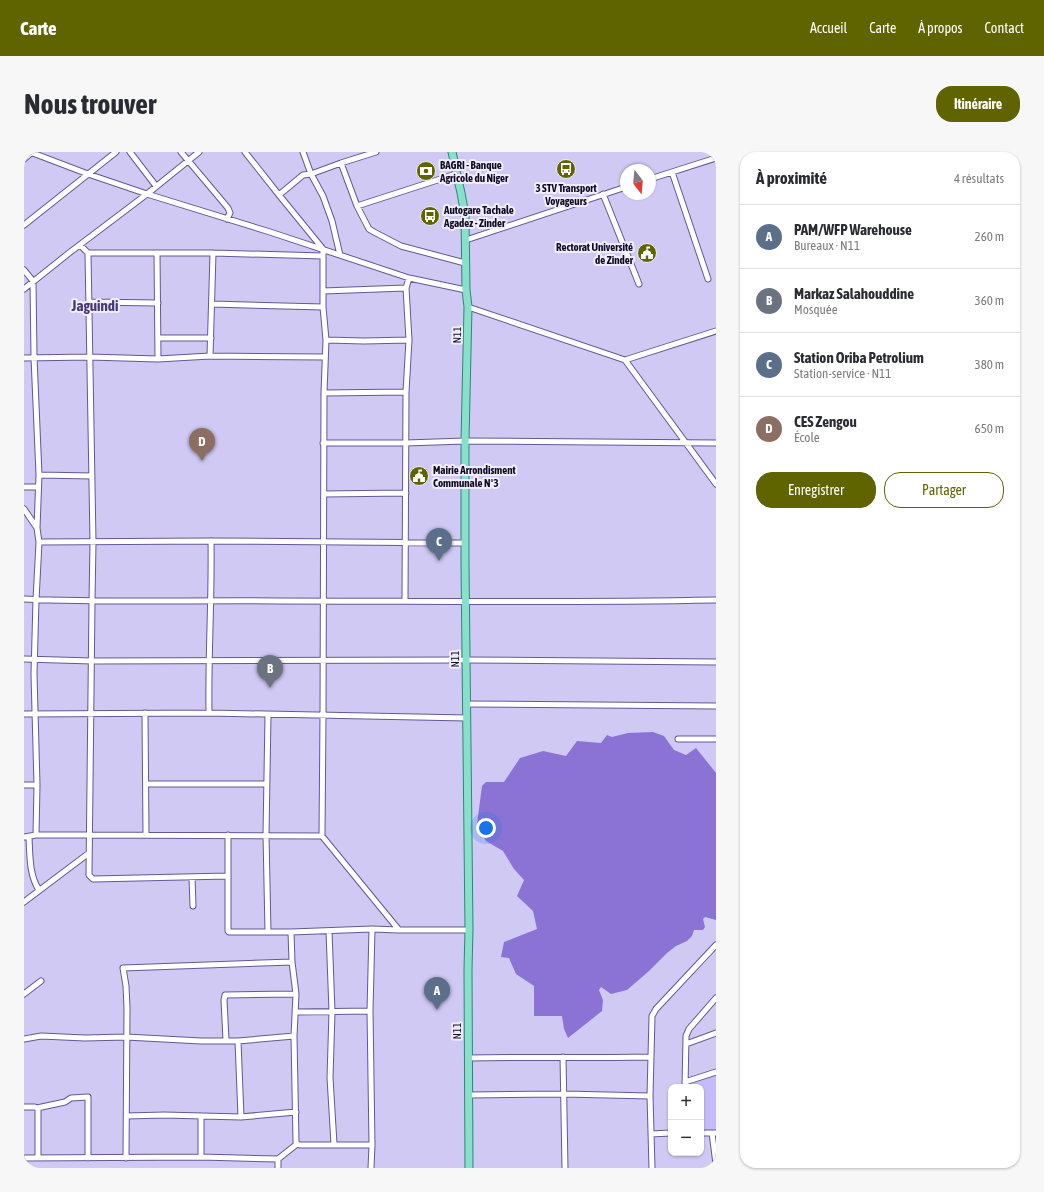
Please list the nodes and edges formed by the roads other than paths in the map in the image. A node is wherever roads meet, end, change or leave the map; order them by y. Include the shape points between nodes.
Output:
1 (31, 152) edge
2 (116, 152) edge
3 (130, 152) edge
4 (181, 152) edge
5 (199, 152) edge
6 (245, 152) edge
7 (303, 152) edge
8 (376, 152) edge
9 (452, 152) edge
10 (716, 158) edge
11 (24, 159) edge
12 (188, 161) junction
13 (341, 162) junction
14 (672, 172) junction
15 (88, 174) junction
16 (311, 174) junction
17 (456, 174) junction
18 (656, 177) edge
19 (156, 186) junction
20 (620, 189) edge
21 (147, 194) junction
22 (603, 194) junction
23 (279, 195) junction
24 (358, 206) junction
25 (227, 219) junction
26 (24, 225) edge
27 (466, 240) junction
28 (80, 245) junction
29 (323, 249) junction
30 (88, 253) junction
31 (157, 253) junction
32 (213, 253) junction
33 (340, 255) junction
34 (323, 256) junction
35 (465, 263) junction
36 (24, 270) edge
37 (410, 278) junction
38 (708, 279) dead end
39 (33, 282) junction
40 (639, 284) dead end
41 (406, 288) junction
42 (24, 289) edge
43 (466, 290) junction
44 (324, 291) junction
45 (89, 302) junction
46 (158, 303) junction
47 (212, 304) junction
48 (324, 307) junction
49 (468, 307) junction
50 (716, 331) edge
51 (158, 338) junction
52 (211, 338) junction
53 (326, 340) junction
54 (409, 340) junction
55 (210, 356) junction
56 (34, 357) junction
57 (89, 357) junction
58 (325, 357) junction
59 (24, 358) edge
60 (158, 359) junction
61 (625, 360) junction
62 (406, 392) junction
63 (324, 393) junction
64 (465, 441) junction
65 (323, 443) junction
66 (406, 443) junction
67 (687, 443) junction
68 (716, 443) edge
69 (39, 474) junction
70 (92, 476) junction
71 (716, 484) edge
72 (24, 487) edge
73 (38, 487) junction
74 (406, 493) junction
75 (324, 494) junction
76 (24, 510) edge
77 (37, 528) junction
78 (38, 542) junction
79 (93, 542) junction
80 (211, 542) junction
81 (324, 542) junction
82 (406, 543) junction
83 (465, 543) junction
84 (24, 599) edge
85 (36, 600) junction
86 (211, 600) junction
87 (716, 600) edge
88 (92, 601) junction
89 (323, 601) junction
90 (405, 601) junction
91 (465, 602) junction
92 (24, 659) edge
93 (35, 659) junction
94 (466, 660) junction
95 (92, 661) junction
96 (208, 661) junction
97 (323, 661) junction
98 (716, 662) edge
99 (466, 704) junction
100 (716, 706) edge
101 (145, 713) junction
102 (209, 713) junction
103 (24, 714) edge
104 (35, 714) junction
105 (91, 714) junction
106 (268, 715) junction
107 (323, 715) junction
108 (466, 718) junction
109 (678, 739) dead end
110 (716, 739) edge
111 (146, 784) junction
112 (266, 784) junction
113 (24, 785) edge
114 (37, 785) junction
115 (36, 835) junction
116 (89, 835) junction
117 (146, 835) junction
118 (228, 835) junction
119 (266, 835) junction
120 (322, 836) junction
121 (26, 837) edge
122 (89, 853) junction
123 (228, 876) junction
124 (192, 877) junction
125 (39, 890) junction
126 (24, 902) edge
127 (193, 906) dead end
128 (372, 929) junction
129 (399, 930) junction
130 (469, 930) junction
131 (329, 931) junction
132 (268, 932) junction
133 (291, 932) junction
134 (716, 946) edge
135 (292, 962) junction
136 (42, 981) dead end
137 (24, 994) edge
138 (296, 994) junction
139 (716, 998) edge
140 (295, 1012) junction
141 (332, 1012) junction
142 (370, 1012) junction
143 (716, 1033) edge
144 (294, 1036) junction
145 (126, 1037) junction
146 (24, 1039) edge
147 (226, 1040) junction
148 (238, 1041) junction
149 (686, 1044) junction
150 (563, 1057) junction
151 (650, 1057) junction
152 (468, 1058) junction
153 (716, 1072) edge
154 (685, 1084) edge
155 (564, 1094) junction
156 (469, 1095) junction
157 (650, 1096) junction
158 (24, 1107) edge
159 (37, 1108) junction
160 (296, 1112) junction
161 (127, 1116) junction
162 (201, 1116) junction
163 (241, 1117) junction
164 (668, 1133) edge
165 (714, 1133) edge
166 (651, 1134) junction
167 (297, 1144) junction
168 (334, 1144) junction
169 (372, 1145) junction
170 (201, 1157) junction
171 (24, 1158) edge
172 (38, 1158) junction
173 (88, 1158) junction
174 (126, 1158) junction
175 (278, 1158) junction
176 (716, 1164) edge
177 (278, 1168) edge
178 (371, 1168) edge
179 (469, 1168) edge
180 (565, 1168) edge
181 (652, 1168) edge

1 - 11 street
1 - 15 street
2 - 15 street
3 - 19 street
4 - 12 street
5 - 12 street
6 - 23 street
7 - 16 street
8 - 13 street
9 - 17 main road, N11
10 - 14 street
12 - 19 street
12 - 25 street via 228,208 230,213
13 - 16 street
13 - 24 street
14 - 18 street
14 - 38 street
15 - 21 street
15 - 26 street
16 - 23 street via 303,176
16 - 33 street via 332,220
17 - 24 street
17 - 27 main road, N11 via 462,193
19 - 21 street
20 - 22 street
21 - 25 street
21 - 28 street
22 - 27 street
22 - 40 street
23 - 29 street
24 - 35 street via 374,232 401,246
25 - 29 street
27 - 35 main road, N11
28 - 30 street
28 - 39 street
29 - 33 street
29 - 34 street
30 - 31 street
30 - 45 street
31 - 32 street
31 - 46 street
32 - 34 street
32 - 47 street
33 - 37 street
34 - 44 street
35 - 43 main road, N11
36 - 39 street
37 - 41 street
37 - 43 street
39 - 42 street
39 - 56 street
41 - 44 street
41 - 54 street
43 - 49 main road, N11
44 - 48 street
45 - 46 street
45 - 57 street
46 - 51 street
47 - 48 street
47 - 52 street
48 - 53 street
49 - 61 street
49 - 64 main road, N11
50 - 61 street
51 - 52 street
51 - 60 street
52 - 55 street
53 - 54 street
53 - 58 street
54 - 62 street
55 - 58 street
55 - 60 street
56 - 57 street
56 - 59 street
56 - 69 street
57 - 60 street
57 - 70 street
58 - 63 street
61 - 67 street
62 - 63 street
62 - 66 street
63 - 65 street
64 - 66 street
64 - 67 street
64 - 83 main road, N11
65 - 66 street
65 - 75 street
66 - 74 street
67 - 68 street
67 - 71 street
69 - 70 street
69 - 73 street
70 - 79 street
72 - 73 street
73 - 77 street
74 - 75 street
74 - 82 street
75 - 81 street
76 - 77 street
77 - 78 street
78 - 79 street
78 - 85 street
79 - 80 street
79 - 88 street
80 - 81 street
80 - 86 street
81 - 82 street
81 - 89 street
82 - 83 street
82 - 90 street
83 - 91 main road, N11
84 - 85 street
85 - 88 street
85 - 93 street
86 - 88 street
86 - 89 street
86 - 96 street
87 - 91 street
88 - 95 street
89 - 90 street
89 - 97 street
90 - 91 street
91 - 94 main road, N11
92 - 93 street
93 - 95 street
93 - 104 street
94 - 97 street
94 - 98 street
94 - 99 main road, N11
95 - 96 street
95 - 105 street
96 - 97 street
96 - 102 street
97 - 107 street
99 - 100 street
99 - 108 main road, N11
101 - 102 street
101 - 105 street
101 - 111 street
102 - 106 street
103 - 104 street
104 - 105 street
104 - 114 street
105 - 116 street
106 - 107 street
106 - 112 street
107 - 108 street
107 - 120 street
108 - 130 main road, N11
109 - 110 street
111 - 112 street
111 - 117 street
112 - 119 street
113 - 114 street
114 - 115 street
115 - 116 street
115 - 121 street
116 - 117 street
116 - 122 street
117 - 118 street
118 - 119 street
118 - 123 street
119 - 120 street
119 - 132 street
120 - 129 street
121 - 125 street via 34,881
122 - 124 street via 89,876 93,879
122 - 125 street
123 - 124 street
123 - 132 street via 228,931
124 - 127 street
125 - 126 street
128 - 129 street
128 - 131 street
128 - 142 street
129 - 130 street
130 - 152 main road, N11
131 - 133 street
131 - 141 street
132 - 133 street
133 - 135 street
134 - 151 street via 653,1013
135 - 138 street
135 - 145 street via 123,968 127,1008
136 - 137 street
138 - 140 street
138 - 147 street via 225,996
139 - 149 street via 689,1029
140 - 141 street
140 - 144 street
141 - 142 street
141 - 168 street via 330,1078
142 - 169 street
143 - 149 street
144 - 148 street
144 - 160 street
145 - 146 street via 41,1036
145 - 147 street
145 - 161 street
147 - 148 street
148 - 163 street
149 - 154 street
150 - 151 street
150 - 152 street
150 - 155 street
151 - 157 street
152 - 156 main road, N11
153 - 154 street
155 - 156 street
155 - 157 street
155 - 180 street
156 - 179 main road, N11
157 - 166 street
158 - 159 street
159 - 172 street
159 - 173 street via 66,1102 71,1098 88,1097
160 - 163 street
160 - 167 street
161 - 162 street
161 - 174 street
162 - 163 street
162 - 170 street
164 - 166 street
165 - 176 street
166 - 181 street
167 - 168 street
167 - 175 street
168 - 169 street
169 - 178 street
170 - 174 street
170 - 175 street
171 - 172 street
172 - 173 street
173 - 174 street
175 - 177 street

